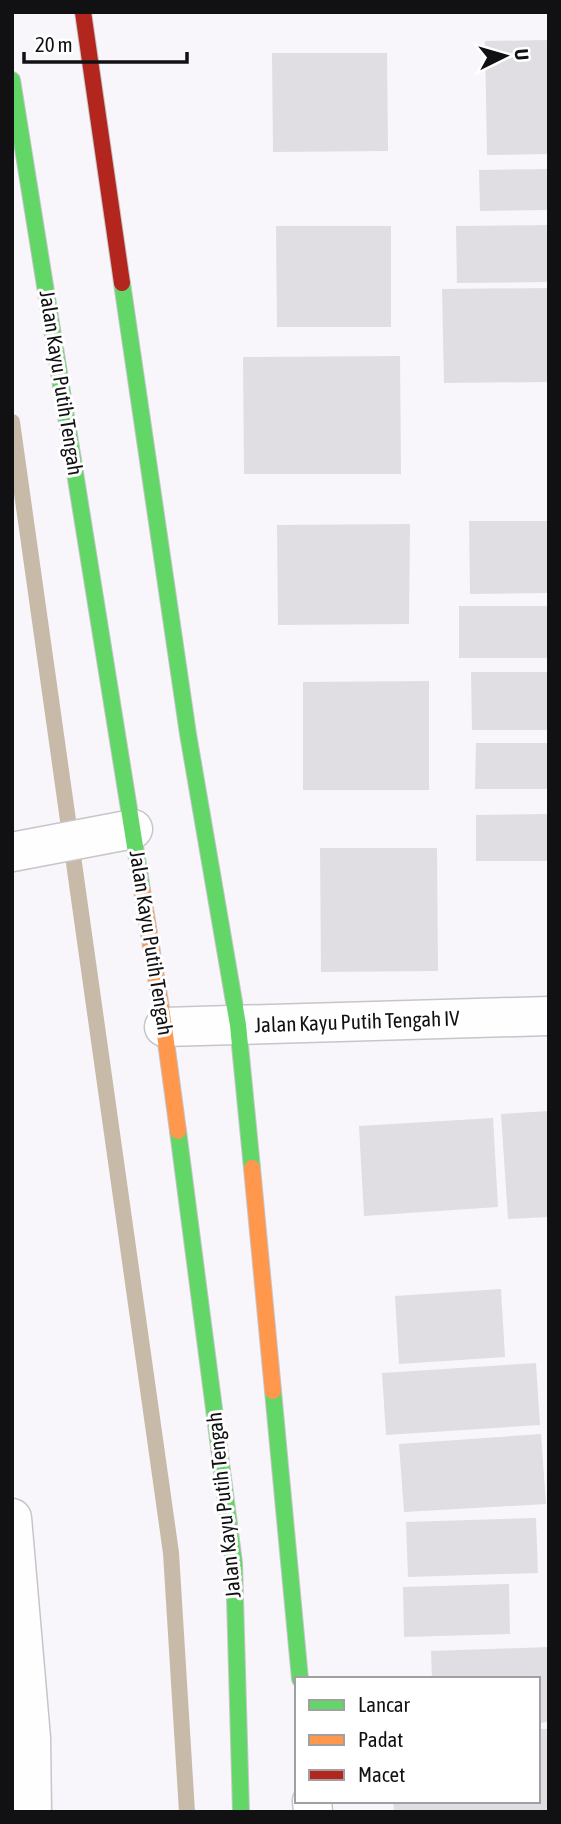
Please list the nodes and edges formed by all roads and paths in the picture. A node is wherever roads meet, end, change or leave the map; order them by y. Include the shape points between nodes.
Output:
1 (83, 12) edge
2 (12, 80) edge
3 (133, 829) junction
4 (12, 852) edge
5 (549, 1016) edge
6 (239, 1025) junction
7 (164, 1027) junction
8 (12, 1518) edge
9 (300, 1677) edge
10 (21, 1739) edge
11 (32, 1812) edge
12 (242, 1812) edge

1 - 6 street via 188,734
2 - 3 street, Jalan Kayu Putih Tengah
3 - 4 street
3 - 7 street, Jalan Kayu Putih Tengah
5 - 6 street, Jalan Kayu Putih Tengah IV
6 - 7 street, Jalan Kayu Putih Tengah IV
6 - 9 street
7 - 12 street, Jalan Kayu Putih Tengah via 234,1563
8 - 10 street
10 - 11 street

